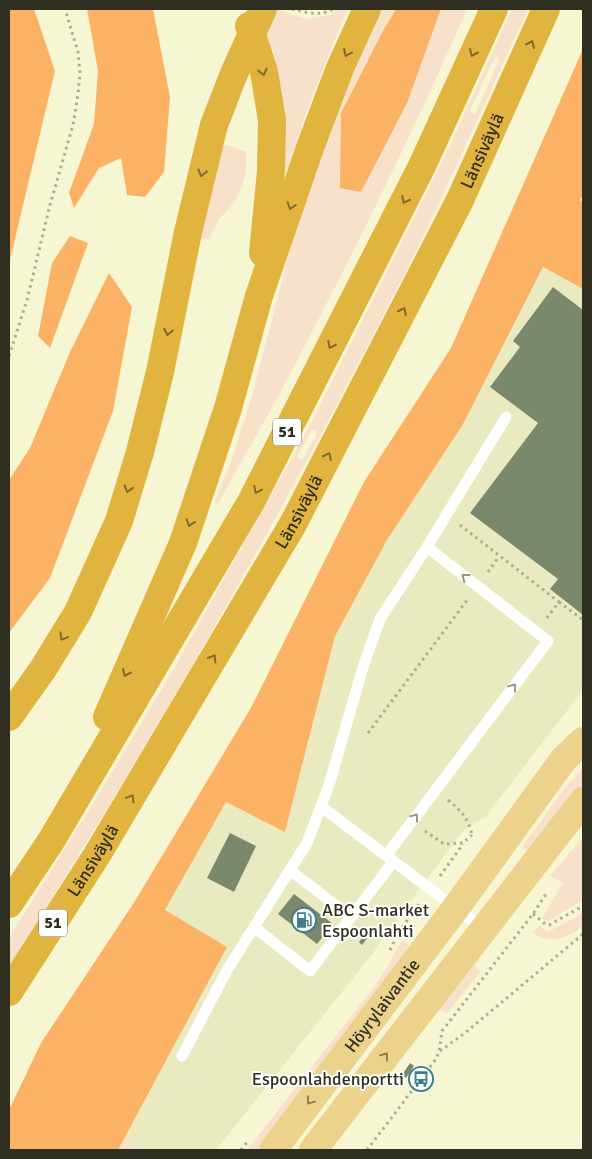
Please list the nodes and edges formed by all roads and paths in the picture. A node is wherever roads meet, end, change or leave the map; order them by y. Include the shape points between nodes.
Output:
1 (65, 9) edge
2 (244, 9) edge
3 (263, 9) edge
4 (292, 9) edge
5 (332, 9) edge
6 (367, 9) edge
7 (494, 9) edge
8 (546, 9) edge
9 (260, 296) junction
10 (9, 356) edge
11 (506, 417) dead end
12 (446, 515) junction
13 (427, 547) junction
14 (500, 556) junction
15 (478, 587) junction
16 (559, 602) junction
17 (583, 620) edge
18 (536, 632) junction
19 (9, 717) edge
20 (368, 733) dead end
21 (583, 741) edge
22 (435, 790) junction
23 (583, 801) edge
24 (322, 806) junction
25 (412, 821) junction
26 (51, 841) junction
27 (390, 859) junction
28 (290, 870) junction
29 (542, 889) dead end
30 (9, 904) edge
31 (583, 906) edge
32 (455, 908) junction
33 (533, 914) junction
34 (351, 917) junction
35 (254, 927) junction
36 (482, 929) junction
37 (583, 934) edge
38 (9, 992) edge
39 (439, 1052) junction
40 (182, 1056) dead end
41 (273, 1150) edge
42 (313, 1150) edge
43 (367, 1150) edge

1 - 10 path via 78,52 78,94 27,300
2 -> 9 highway via 264,72 272,120 272,171
3 -> 19 highway via 214,125 188,232 160,372 119,521 78,612 43,670
4 - 5 path via 311,13
6 -> 9 highway via 340,68 311,145
7 -> 26 highway, 51 via 422,166 251,502
38 -> 8 highway, Länsiväylä / 51 via 97,855 292,524 460,200
9 -> 26 highway via 228,408 183,543
11 - 12 lane
12 - 13 lane
12 - 14 path
15 -> 13 lane
13 - 24 lane via 380,619
14 - 15 path
14 - 16 path
15 - 18 lane
15 - 20 path
16 - 17 path
16 - 18 path
22 -> 18 lane via 548,641
21 - 32 main road, Höyrylaivantie via 563,760
25 -> 22 lane
22 - 25 path via 469,822 472,835 463,843 444,844
23 - 36 main road, Höyrylaivantie
24 - 27 lane
24 - 28 lane via 307,843
25 - 27 lane
26 - 30 highway, 51
27 - 32 lane
27 - 34 lane
28 - 34 lane
28 - 35 lane
29 - 33 path via 546,894
31 - 33 path via 549,924
32 - 36 lane
32 -> 41 main road, Höyrylaivantie
33 - 39 path via 442,1031
34 - 35 lane via 310,971
35 - 40 lane via 227,970
42 -> 36 main road, Höyrylaivantie
37 - 39 path
39 - 43 path

